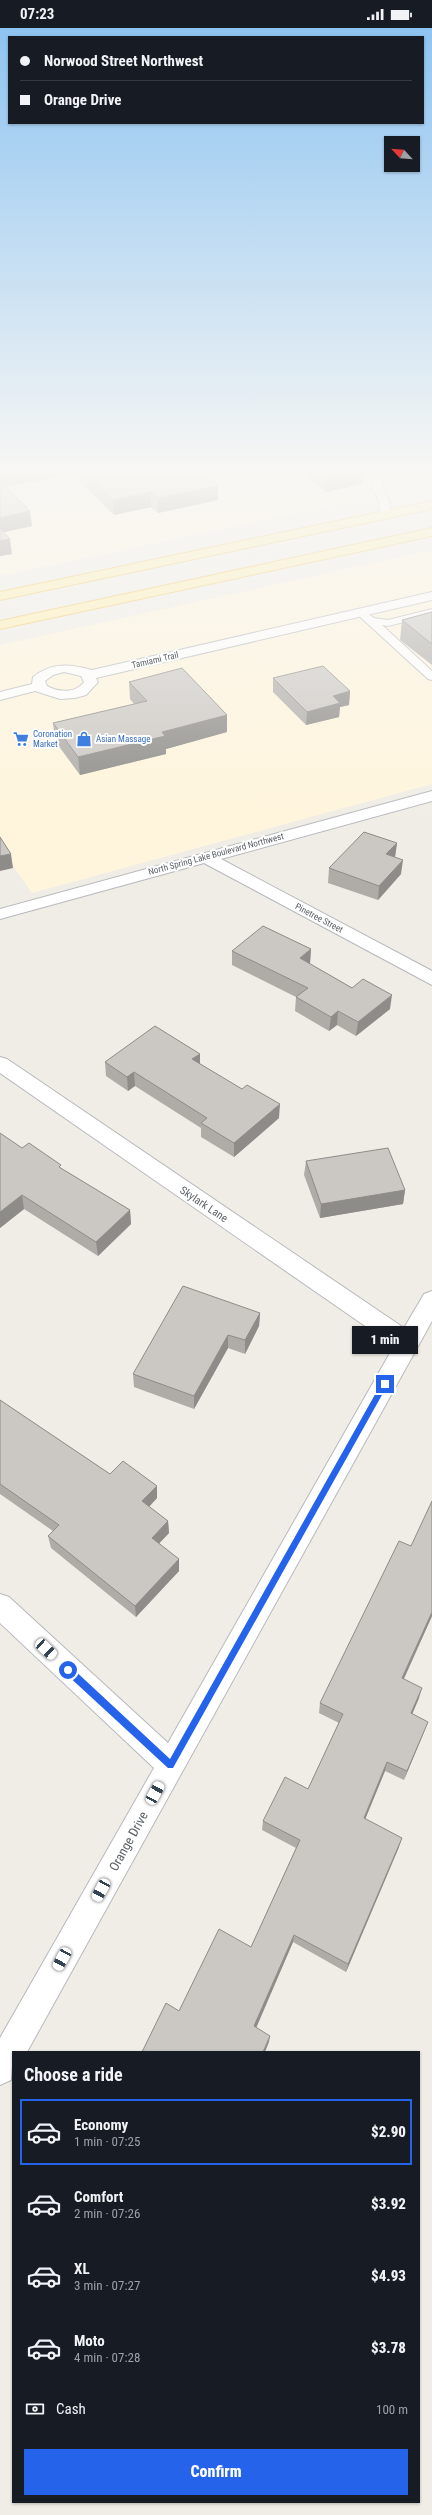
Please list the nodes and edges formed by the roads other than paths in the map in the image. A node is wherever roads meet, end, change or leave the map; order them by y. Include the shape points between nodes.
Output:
1 (34, 589) edge
2 (128, 589) edge
3 (167, 589) edge
4 (0, 596) edge
5 (432, 596) edge
6 (100, 604) junction
7 (432, 612) edge
8 (365, 617) junction
9 (0, 625) edge
10 (89, 675) junction
11 (432, 677) edge
12 (39, 686) junction
13 (0, 696) edge
14 (432, 796) edge
15 (205, 857) junction
16 (0, 914) edge
17 (432, 980) edge
18 (0, 1064) edge
19 (432, 1300) edge
20 (408, 1343) junction
21 (0, 1606) edge
22 (170, 1765) junction
23 (0, 2069) edge

1 - 4 main road
2 - 6 main road
3 - 6 main road
5 - 8 street, Tamiami Trail
6 - 9 main road
7 - 8 lane via 388,623
8 - 10 street, Tamiami Trail
8 - 11 lane
10 - 12 street via 73,668 56,669 42,675 38,680
10 - 12 street via 89,686 77,693 52,694
12 - 13 street
14 - 15 street, North Spring Lake Boulevard Northwest
15 - 16 street, North Spring Lake Boulevard Northwest
15 - 17 street, Pinetree Street
18 - 20 street, Skylark Lane
19 - 20 street, Orange Drive
20 - 22 street, Orange Drive
21 - 22 street
22 - 23 street, Orange Drive

